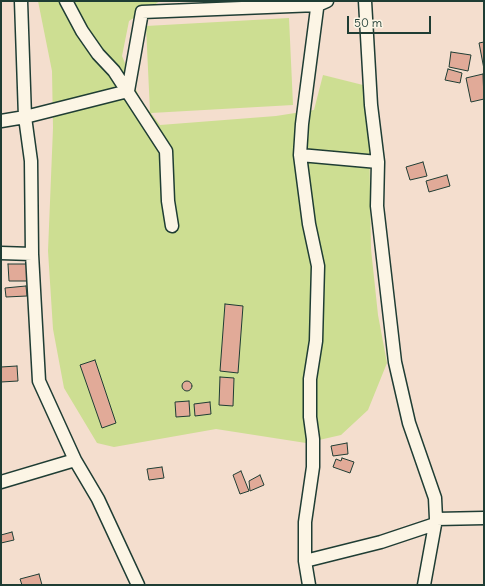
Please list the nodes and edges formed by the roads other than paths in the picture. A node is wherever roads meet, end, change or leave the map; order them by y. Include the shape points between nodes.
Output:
1 (21, 1) edge
2 (66, 1) edge
3 (365, 1) edge
4 (321, 2) edge
5 (128, 91) junction
6 (25, 117) junction
7 (1, 121) edge
8 (300, 155) junction
9 (378, 162) junction
10 (172, 226) dead end
11 (1, 253) edge
12 (32, 254) junction
13 (75, 460) junction
14 (1, 482) edge
15 (484, 518) edge
16 (435, 521) junction
17 (305, 561) junction
18 (138, 585) edge
19 (309, 585) edge
20 (424, 585) edge

1 - 6 street
2 - 5 street via 82,31
3 - 9 street
4 - 5 street via 142,12
4 - 8 street via 302,124
5 - 6 street
5 - 10 street via 166,151
6 - 7 street
6 - 12 street via 31,160
8 - 9 street
8 - 17 street via 309,224 318,266 316,341 310,379 313,467 305,522
9 - 16 street via 377,206 395,362 409,423 435,498
11 - 12 street
12 - 13 street via 39,381
13 - 14 street
13 - 18 street via 98,499
15 - 16 street
16 - 17 street via 381,542
16 - 20 street
17 - 19 street

